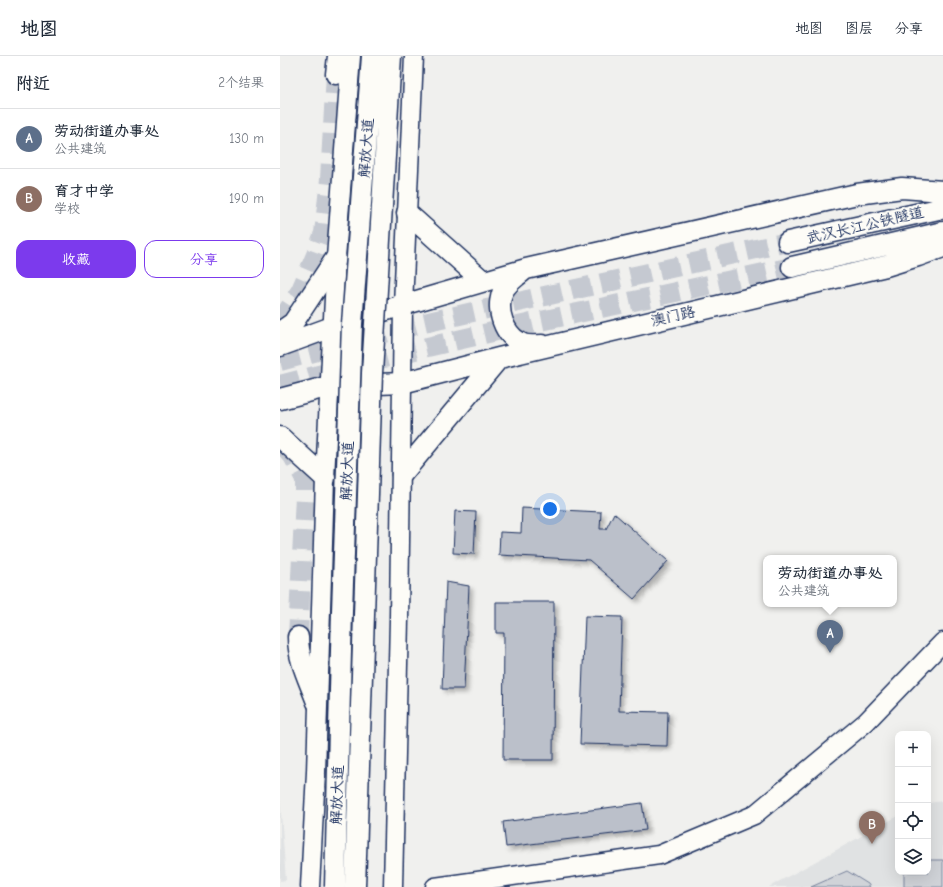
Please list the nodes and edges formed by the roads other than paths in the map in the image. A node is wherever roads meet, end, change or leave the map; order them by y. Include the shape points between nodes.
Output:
1 (351, 56) edge
2 (372, 56) edge
3 (391, 56) edge
4 (414, 56) edge
5 (943, 191) edge
6 (943, 208) edge
7 (408, 213) junction
8 (943, 232) edge
9 (788, 242) tunnel mouth
10 (943, 247) edge
11 (336, 258) junction
12 (792, 267) tunnel mouth
13 (526, 269) junction
14 (483, 281) junction
15 (403, 305) junction
16 (332, 327) junction
17 (280, 332) edge
18 (555, 345) junction
19 (280, 346) edge
20 (499, 358) junction
21 (402, 383) junction
22 (330, 386) junction
23 (280, 399) edge
24 (280, 437) edge
25 (402, 474) junction
26 (325, 478) junction
27 (298, 637) tunnel mouth
28 (943, 642) edge
29 (317, 702) junction
30 (310, 887) edge
31 (335, 887) edge
32 (355, 887) edge
33 (393, 887) edge
34 (435, 887) edge

1 - 11 main road, 解放大道
2 - 31 main road, 解放大道, bridge via 352,324
3 - 32 main road, 解放大道, bridge via 372,373
4 - 7 main road
5 - 13 main road via 902,188 857,194
6 - 9 main road, 武汉长江公铁隧道
7 - 14 main road
7 - 15 main road
8 - 12 main road, 武汉长江公铁隧道
10 - 18 main road, 澳门路 via 886,266
11 - 16 main road, 解放大道
11 - 17 main road via 293,323
13 - 14 main road
13 - 18 main road via 504,290 500,302 501,317 507,332 524,345
14 - 15 main road
15 - 16 main road
15 - 21 main road
16 - 19 main road
16 - 22 main road, 解放大道
18 - 20 main road, 澳门路
20 - 21 main road, 澳门路
20 - 25 main road
21 - 22 main road, 澳门路
21 - 25 main road
22 - 23 main road, 澳门路
22 - 26 main road, 解放大道
24 - 26 main road
25 - 33 main road
26 - 29 main road, 解放大道
27 - 29 main road via 301,661
28 - 34 main road via 866,722 754,815 659,855
29 - 30 main road, 解放大道

